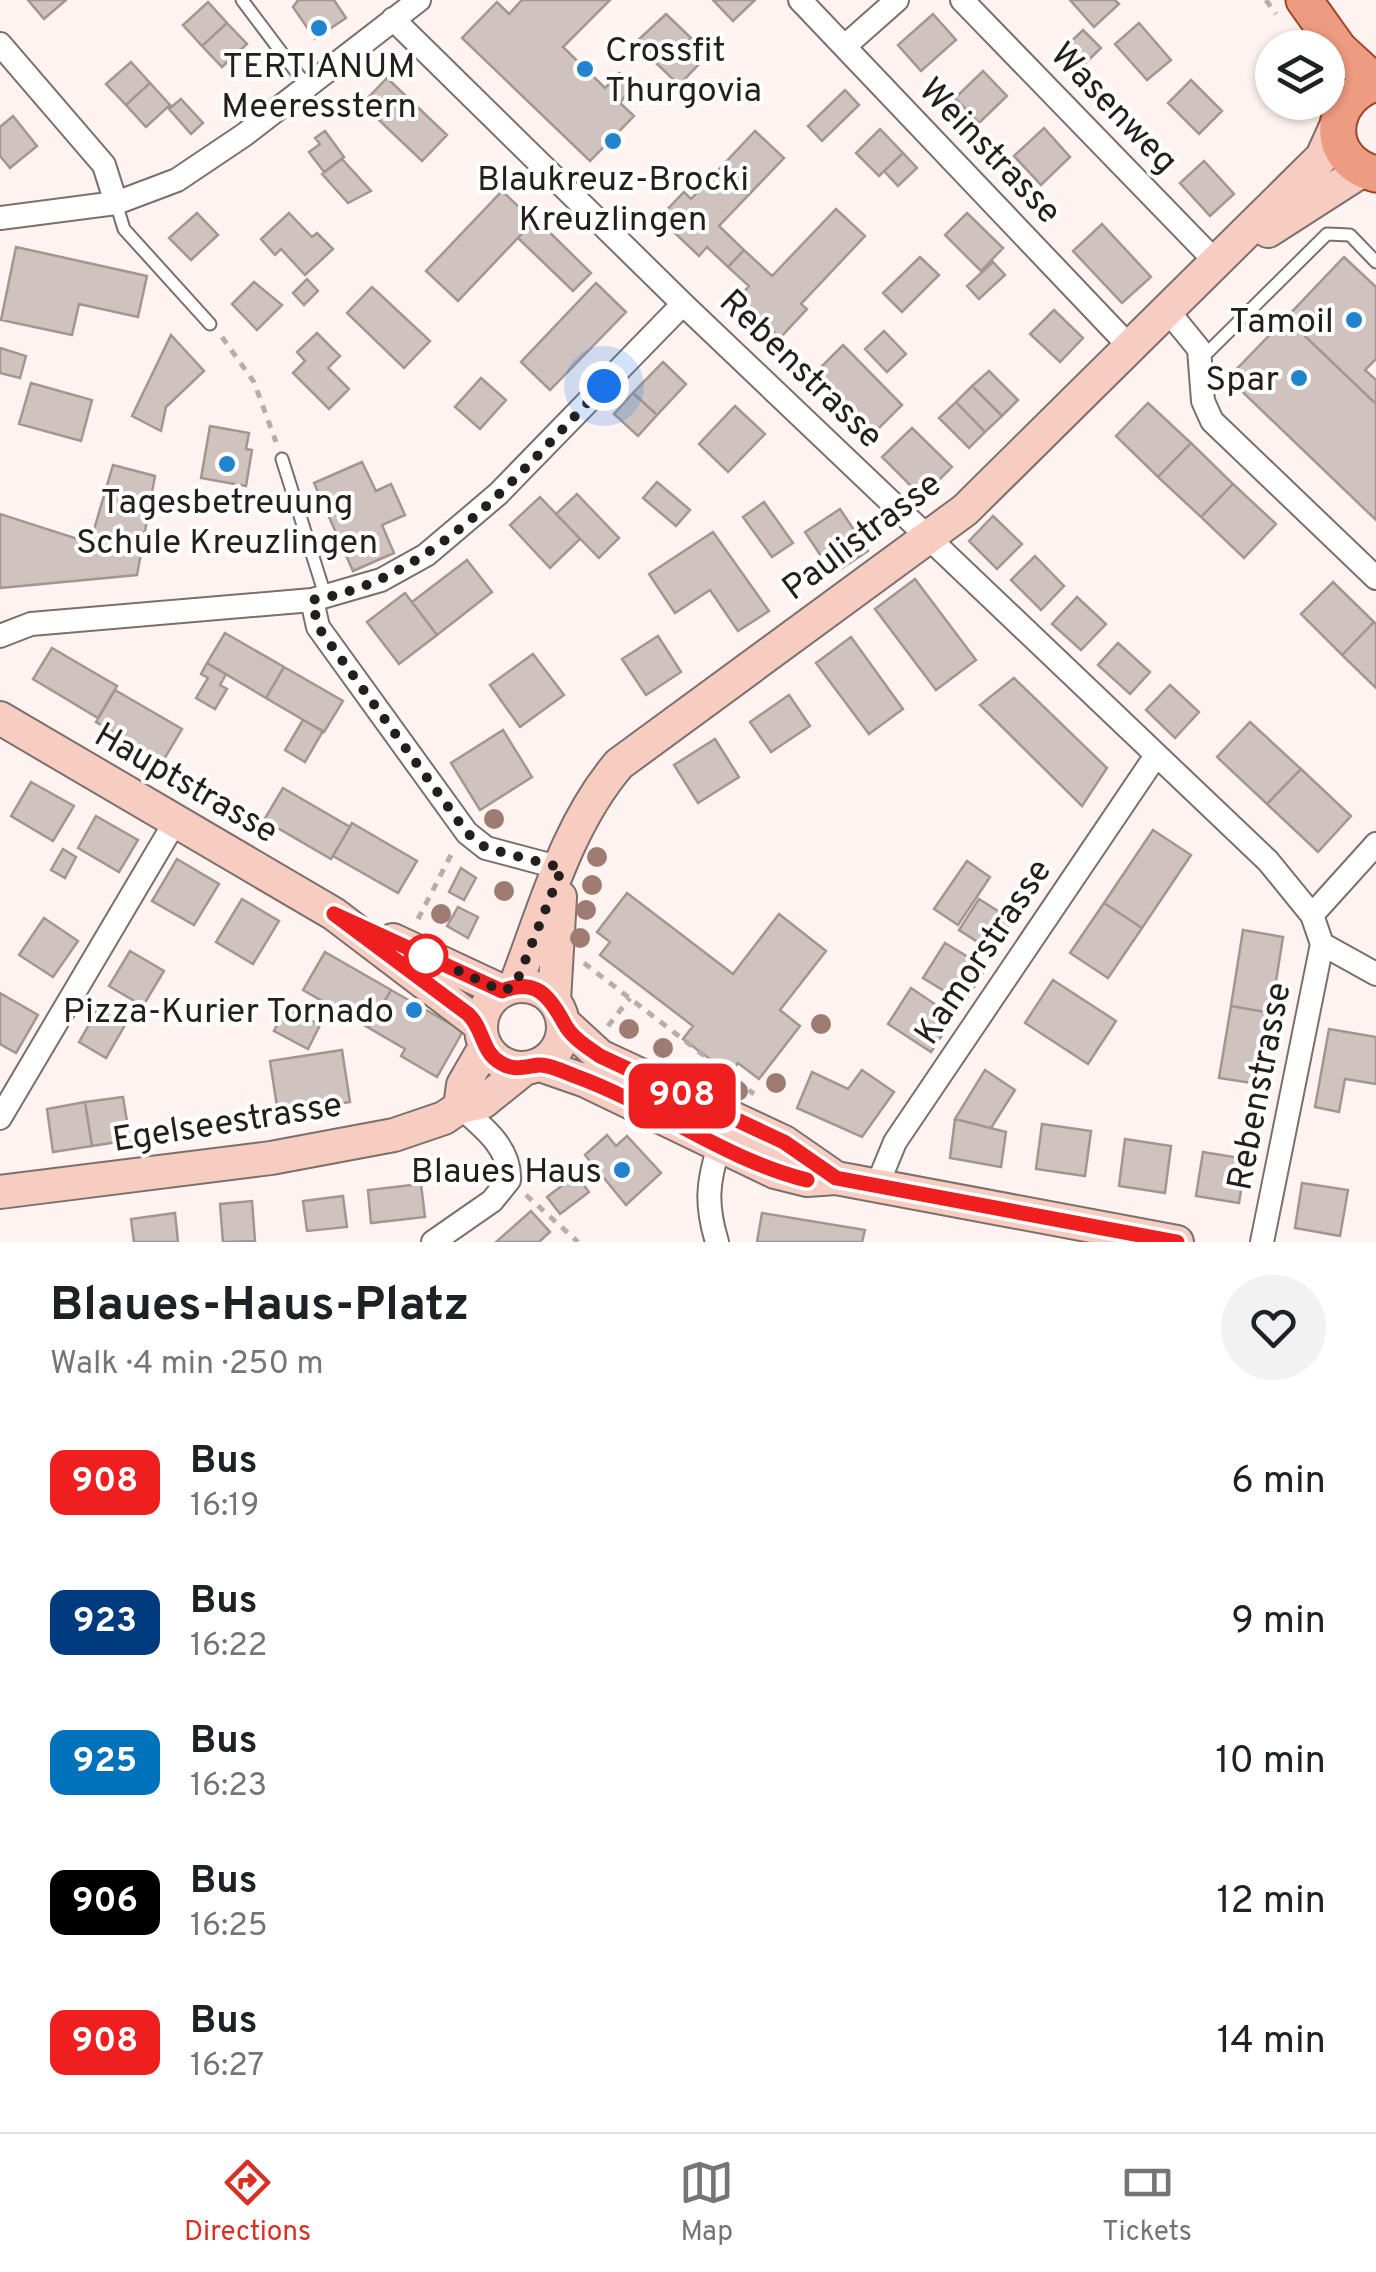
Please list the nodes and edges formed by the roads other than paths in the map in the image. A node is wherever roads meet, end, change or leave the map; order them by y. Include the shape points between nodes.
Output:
1 (242, 0) edge
2 (418, 0) edge
3 (800, 0) edge
4 (897, 0) edge
5 (962, 0) edge
6 (1279, 0) edge
7 (1304, 0) edge
8 (392, 19) junction
9 (1298, 30) edge
10 (0, 44) edge
11 (844, 46) junction
12 (1376, 83) edge
13 (306, 85) junction
14 (1345, 99) edge
15 (1330, 120) edge
16 (1337, 120) edge
17 (1369, 172) edge
18 (116, 203) junction
19 (0, 218) edge
20 (1376, 262) edge
21 (1218, 264) junction
22 (684, 304) junction
23 (1168, 311) junction
24 (210, 324) road end
25 (1131, 348) junction
26 (1202, 358) junction
27 (282, 458) road end
28 (928, 536) junction
29 (1376, 578) edge
30 (319, 599) junction
31 (0, 636) edge
32 (0, 718) edge
33 (1155, 757) junction
34 (176, 822) junction
35 (1376, 844) edge
36 (562, 868) junction
37 (334, 914) junction
38 (1312, 915) junction
39 (1322, 944) junction
40 (1376, 974) edge
41 (509, 988) junction
42 (559, 1012) junction
43 (483, 1036) junction
44 (532, 1067) junction
45 (460, 1107) junction
46 (0, 1118) edge
47 (725, 1132) junction
48 (876, 1188) junction
49 (0, 1192) edge
50 (433, 1242) edge
51 (717, 1242) edge
52 (1178, 1242) edge
53 (1262, 1242) edge

1 - 13 lane
2 - 8 street
3 - 11 street, Weinstrasse
4 - 11 street
5 - 21 street, Wasenweg
6 - 9 main road
7 - 12 main road via 1339,49
8 - 13 street
8 - 22 street, Rebenstrasse
10 - 18 street via 104,164
11 - 25 street, Weinstrasse
12 - 14 main road
13 - 18 street via 178,180
15 - 21 main road, Paulistrasse via 1322,156
16 - 17 main road via 1342,152
17 - 21 main road, Paulistrasse
18 - 19 street
18 - 24 lane via 124,229
20 - 26 lane via 1350,234 1327,234
21 - 23 main road, Paulistrasse
22 - 28 street, Rebenstrasse
22 - 30 street via 459,530 381,580
23 - 25 main road, Paulistrasse
23 - 26 street
25 - 28 main road, Paulistrasse via 999,479
26 - 29 street via 1203,401 1212,421
27 - 30 lane
28 - 33 street, Rebenstrasse
28 - 36 main road, Paulistrasse via 618,764 577,824
30 - 31 street via 31,624
30 - 36 street via 318,627 467,833 486,848
32 - 34 main road, Hauptstrasse
33 - 38 street, Rebenstrasse via 1268,861
33 - 48 street, Kamorstrasse via 895,1142
34 - 37 main road, Hauptstrasse
34 - 46 street
35 - 38 street
36 - 41 main road, Paulistrasse
36 - 42 main road, Paulistrasse
37 - 41 main road, Hauptstrasse
37 - 43 main road, Hauptstrasse
38 - 39 street, Rebenstrasse
39 - 40 street, Rebenstrasse
39 - 53 street, Rebenstrasse
41 - 42 main road via 536,988
41 - 43 main road via 484,1009
42 - 44 main road via 558,1048
42 - 47 main road via 600,1056
43 - 44 main road via 502,1064
43 - 45 main road
44 - 45 main road, Egelseestrasse via 483,1102
44 - 47 main road
45 - 49 main road, Egelseestrasse via 410,1130 322,1150
45 - 50 street via 506,1157 508,1180 492,1202
47 - 48 main road via 784,1142 836,1178
47 - 51 street via 707,1194
48 - 52 main road

